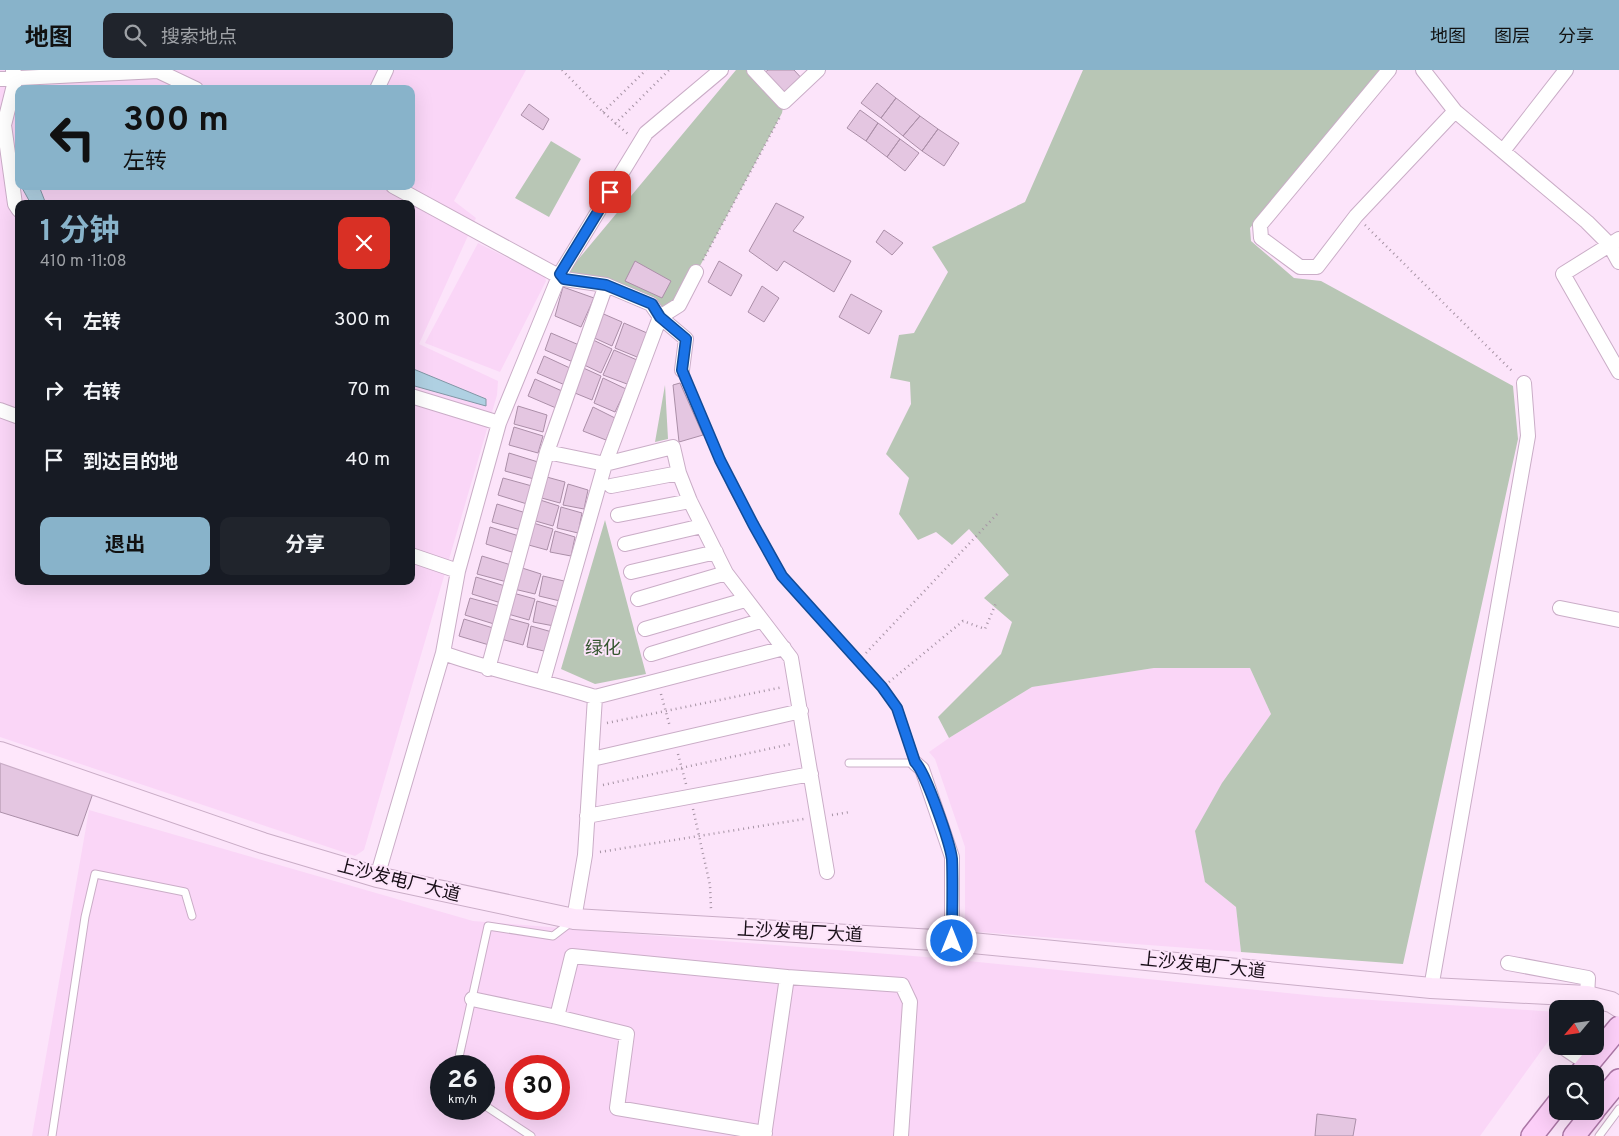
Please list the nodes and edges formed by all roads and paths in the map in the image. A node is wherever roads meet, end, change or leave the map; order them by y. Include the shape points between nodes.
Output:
1 (386, 70) edge
2 (562, 70) edge
3 (646, 70) edge
4 (669, 70) edge
5 (721, 70) edge
6 (754, 70) edge
7 (818, 70) edge
8 (1389, 70) edge
9 (1423, 70) edge
10 (1566, 70) edge
11 (94, 72) edge
12 (14, 73) edge
13 (0, 78) edge
14 (188, 85) edge
15 (379, 85) edge
16 (784, 102) junction
17 (1455, 111) junction
18 (603, 112) junction
19 (615, 124) junction
20 (640, 143) junction
21 (1503, 151) junction
22 (401, 190) edge
23 (15, 205) edge
24 (1356, 216) junction
25 (1614, 241) edge
26 (1619, 262) edge
27 (696, 272) joint
28 (560, 274) junction
29 (606, 285) junction
30 (660, 317) junction
31 (682, 370) joint
32 (1619, 372) edge
33 (1524, 383) joint
34 (415, 397) edge
35 (0, 410) edge
36 (15, 416) edge
37 (500, 423) junction
38 (547, 452) junction
39 (605, 464) junction
40 (679, 473) junction
41 (611, 486) dead end
42 (690, 501) junction
43 (999, 512) dead end
44 (618, 515) dead end
45 (702, 526) junction
46 (625, 544) dead end
47 (716, 552) junction
48 (415, 556) edge
49 (458, 571) junction
50 (632, 572) dead end
51 (726, 573) junction
52 (638, 600) dead end
53 (745, 600) junction
54 (996, 604) dead end
55 (1560, 608) dead end
56 (1619, 620) edge
57 (760, 621) junction
58 (645, 629) dead end
59 (784, 648) junction
60 (443, 653) junction
61 (651, 654) dead end
62 (858, 661) junction
63 (488, 669) junction
64 (543, 681) junction
65 (796, 684) junction
66 (882, 687) junction
67 (596, 697) junction
68 (801, 711) junction
69 (593, 726) junction
70 (806, 741) junction
71 (0, 752) edge
72 (592, 759) junction
73 (915, 762) junction
74 (849, 764) dead end
75 (811, 774) junction
76 (590, 788) junction
77 (850, 812) dead end
78 (587, 816) junction
79 (818, 817) junction
80 (585, 855) junction
81 (827, 872) dead end
82 (377, 877) junction
83 (192, 916) dead end
84 (574, 920) junction
85 (952, 941) junction
86 (1508, 963) dead end
87 (787, 977) junction
88 (1431, 988) junction
89 (1587, 996) junction
90 (472, 999) junction
91 (1619, 1007) edge
92 (556, 1017) junction
93 (1619, 1027) edge
94 (459, 1055) edge
95 (1569, 1055) edge
96 (1580, 1065) edge
97 (1587, 1065) edge
98 (1619, 1080) edge
99 (1604, 1098) edge
100 (1619, 1110) edge
101 (495, 1112) edge
102 (1549, 1114) edge
103 (1586, 1120) edge
104 (765, 1135) edge
105 (52, 1136) edge
106 (531, 1136) edge
107 (901, 1136) edge
108 (1532, 1136) edge
109 (1574, 1136) edge
110 (1599, 1136) edge

1 - 15 street
2 - 18 path
3 - 18 path
4 - 19 path
5 - 20 street via 646,133
6 - 16 street
7 - 16 street
8 - 24 street via 1260,225 1261,238 1300,267 1318,267
9 - 17 street
10 - 21 street
11 - 12 street via 57,77
11 - 14 street via 158,71
12 - 13 street
12 - 23 street via 4,125
16 - 27 path via 782,113
17 - 21 street
17 - 24 street
18 - 19 path
19 - 20 path
20 - 28 street
21 - 25 street
22 - 28 street
24 - 33 path
25 - 26 street
25 - 32 street via 1563,274
27 - 30 street via 679,305
28 - 29 street via 564,279
28 - 37 street
29 - 30 street via 652,304
29 - 38 street
30 - 31 street via 686,339
30 - 39 street
31 - 62 lane via 732,486 782,576
33 - 88 street via 1528,436
34 - 37 street
35 - 36 street
37 - 49 street
38 - 39 street
38 - 63 street
39 - 40 street via 673,447
39 - 64 street
40 - 41 street
40 - 42 street
42 - 44 street
42 - 45 street
43 - 62 path
45 - 46 street
45 - 47 street
47 - 50 street
47 - 51 street
48 - 49 street
49 - 60 street
51 - 52 street
51 - 53 street
53 - 57 street
53 - 58 street
54 - 66 path via 985,629 963,621
55 - 56 street
57 - 59 street
57 - 61 street
59 - 65 street via 791,658
59 - 67 street
60 - 63 street
60 - 82 street
62 - 66 lane
63 - 64 street
64 - 67 street
65 - 68 street
65 - 69 path
66 - 73 lane via 897,708
67 - 69 street
68 - 70 street
68 - 72 street
69 - 72 street
70 - 75 street
70 - 76 path
71 - 82 main road, 上沙发电厂大道 via 263,843
72 - 76 street
73 - 74 lane
73 - 85 street via 922,769 952,857
75 - 78 street
75 - 79 street
76 - 78 street
77 - 79 path
78 - 80 street
79 - 80 path
79 - 81 street
80 - 84 street
82 - 84 main road, 上沙发电厂大道
83 - 105 lane via 185,892 95,874 85,916
84 - 85 main road, 上沙发电厂大道
84 - 90 lane via 554,936 488,926
85 - 88 main road, 上沙发电厂大道
86 - 89 street via 1588,978
87 - 92 street via 572,956
87 - 104 street
87 - 107 street via 902,985 910,1002
88 - 89 main road, 上沙发电厂大道
89 - 91 main road, 上沙发电厂大道
90 - 92 street
90 - 94 lane
92 - 104 street via 627,1034 617,1108
93 - 97 main road
95 - 96 street
98 - 99 main road
100 - 110 lane
101 - 106 lane
102 - 108 main road
103 - 109 main road

